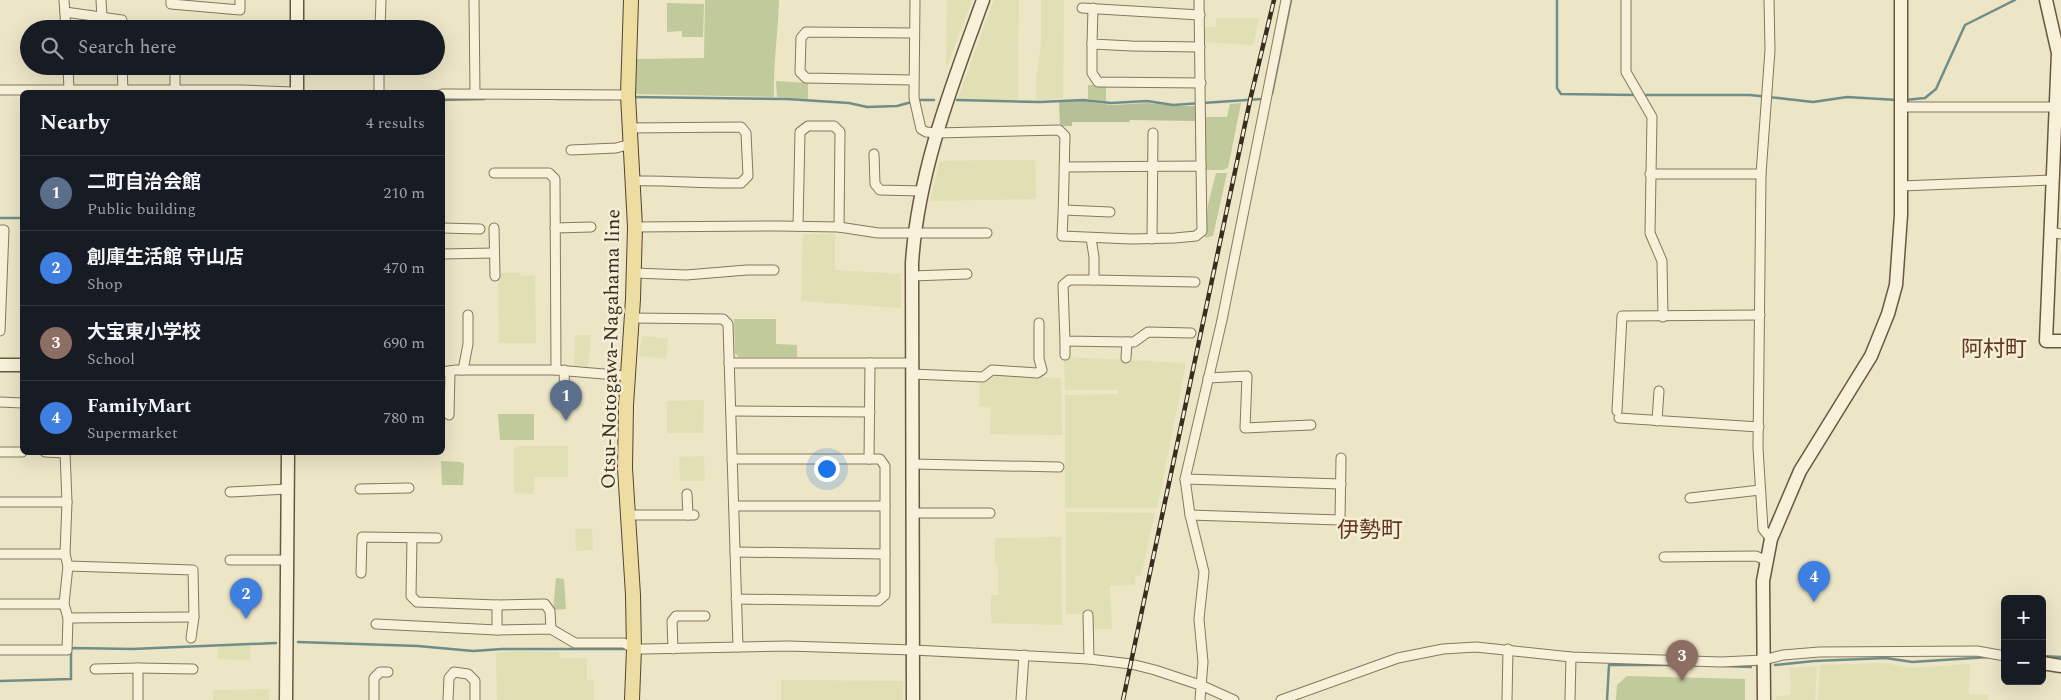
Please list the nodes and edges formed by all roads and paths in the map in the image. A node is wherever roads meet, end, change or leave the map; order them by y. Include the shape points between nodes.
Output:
1 (64, 0) edge
2 (101, 0) edge
3 (171, 0) edge
4 (240, 0) edge
5 (297, 0) edge
6 (381, 0) edge
7 (474, 0) edge
8 (631, 0) edge
9 (915, 0) edge
10 (983, 0) edge
11 (1199, 0) edge
12 (1286, 0) edge
13 (1626, 0) edge
14 (1769, 0) edge
15 (1901, 0) edge
16 (2046, 0) edge
17 (1082, 8) dead end
18 (1093, 8) junction
19 (65, 12) junction
20 (1200, 15) junction
21 (102, 17) junction
22 (65, 20) edge
23 (122, 20) dead end
24 (297, 20) edge
25 (380, 20) edge
26 (914, 32) junction
27 (1092, 44) junction
28 (1200, 47) junction
29 (68, 75) edge
30 (122, 75) edge
31 (175, 75) edge
32 (297, 75) edge
33 (379, 75) edge
34 (913, 80) junction
35 (1201, 83) junction
36 (0, 90) edge
37 (69, 90) joint
38 (122, 90) edge
39 (175, 90) edge
40 (297, 90) edge
41 (379, 90) edge
42 (2059, 92) edge
43 (445, 94) edge
44 (475, 94) junction
45 (628, 95) junction
46 (2056, 107) junction
47 (1901, 108) junction
48 (630, 128) junction
49 (937, 133) junction
50 (1153, 133) dead end
51 (632, 144) junction
52 (571, 150) dead end
53 (874, 154) dead end
54 (1153, 166) junction
55 (1201, 166) junction
56 (1064, 167) junction
57 (494, 174) dead end
58 (1650, 174) junction
59 (1761, 174) junction
60 (634, 181) junction
61 (1902, 186) junction
62 (2056, 187) edge
63 (922, 191) junction
64 (1064, 210) junction
65 (1110, 212) dead end
66 (798, 226) junction
67 (591, 227) dead end
68 (635, 227) junction
69 (839, 227) junction
70 (445, 228) edge
71 (494, 228) dead end
72 (555, 228) junction
73 (480, 229) dead end
74 (0, 230) edge
75 (987, 233) dead end
76 (2056, 233) edge
77 (914, 234) junction
78 (1091, 238) junction
79 (1152, 239) junction
80 (494, 253) junction
81 (445, 254) edge
82 (774, 270) dead end
83 (634, 273) junction
84 (967, 274) dead end
85 (494, 276) dead end
86 (912, 276) junction
87 (1094, 280) junction
88 (1195, 282) dead end
89 (468, 315) dead end
90 (1760, 315) junction
91 (1663, 317) junction
92 (632, 318) junction
93 (1039, 323) dead end
94 (0, 331) edge
95 (1191, 333) dead end
96 (1065, 341) junction
97 (2061, 341) edge
98 (1127, 342) junction
99 (1065, 355) dead end
100 (1126, 358) dead end
101 (729, 363) junction
102 (870, 363) junction
103 (0, 365) edge
104 (20, 365) edge
105 (912, 369) junction
106 (463, 370) junction
107 (560, 370) junction
108 (446, 371) edge
109 (628, 376) junction
110 (1208, 378) junction
111 (1659, 391) dead end
112 (0, 402) edge
113 (20, 403) edge
114 (565, 403) dead end
115 (731, 411) junction
116 (870, 412) junction
117 (449, 415) dead end
118 (1657, 421) junction
119 (1312, 425) dead end
120 (1758, 426) junction
121 (0, 452) edge
122 (20, 452) edge
123 (64, 455) edge
124 (288, 455) edge
125 (732, 458) junction
126 (1341, 458) dead end
127 (870, 459) junction
128 (912, 464) junction
129 (1059, 467) dead end
130 (1185, 479) junction
131 (1341, 484) junction
132 (409, 488) dead end
133 (360, 489) dead end
134 (288, 490) junction
135 (1760, 490) junction
136 (230, 492) dead end
137 (687, 494) dead end
138 (1690, 498) dead end
139 (0, 502) edge
140 (67, 502) junction
141 (734, 506) junction
142 (885, 506) junction
143 (912, 513) junction
144 (990, 513) dead end
145 (627, 515) junction
146 (1190, 515) junction
147 (412, 538) junction
148 (437, 538) dead end
149 (1771, 539) junction
150 (735, 552) junction
151 (0, 554) edge
152 (65, 554) junction
153 (885, 554) junction
154 (1664, 557) dead end
155 (230, 560) dead end
156 (287, 560) junction
157 (1767, 560) junction
158 (68, 566) junction
159 (360, 573) dead end
160 (736, 599) junction
161 (0, 604) edge
162 (64, 604) junction
163 (497, 605) junction
164 (1088, 615) dead end
165 (705, 616) dead end
166 (194, 617) junction
167 (68, 618) junction
168 (376, 624) dead end
169 (551, 629) junction
170 (497, 630) junction
171 (191, 638) dead end
172 (738, 647) junction
173 (634, 649) junction
174 (673, 649) junction
175 (1508, 649) junction
176 (0, 650) edge
177 (913, 650) junction
178 (1024, 655) junction
179 (2001, 655) edge
180 (1571, 657) junction
181 (1089, 659) junction
182 (1763, 660) junction
183 (2046, 664) edge
184 (2061, 666) edge
185 (138, 668) junction
186 (95, 669) dead end
187 (193, 669) dead end
188 (388, 672) dead end
189 (1203, 686) junction
190 (138, 700) edge
191 (286, 700) edge
192 (374, 700) edge
193 (448, 700) edge
194 (475, 700) edge
195 (632, 700) edge
196 (913, 700) edge
197 (1021, 700) edge
198 (1200, 700) edge
199 (1234, 700) edge
200 (1282, 700) edge
201 (1507, 700) edge
202 (1570, 700) edge
203 (1764, 700) edge

1 - 19 street
2 - 21 street
3 - 4 street via 171,4 240,10
5 - 24 street
6 - 25 street
7 - 44 street
8 - 45 main road, Otsu-Notogawa-Nagahama line
9 - 26 street
10 - 49 street
11 - 20 street
12 - 110 street
13 - 58 street via 1626,72 1652,117
14 - 59 street via 1770,50
15 - 47 street
16 - 42 street via 2058,52
17 - 18 street
18 - 20 street
18 - 27 street
19 - 21 street
19 - 22 street
20 - 28 street
21 - 23 street
26 - 34 street
26 - 34 street via 806,32 801,38 800,72 806,78
27 - 28 street
27 - 35 street via 1092,74 1098,82
28 - 35 street
29 - 37 street
30 - 38 street
31 - 39 street
32 - 40 street
33 - 41 street
34 - 49 street via 921,129
35 - 55 street
36 - 37 street
42 - 46 street
43 - 44 street
44 - 45 street
45 - 48 main road, Otsu-Notogawa-Nagahama line
46 - 47 street
46 - 62 street
47 - 61 street
48 - 51 main road, Otsu-Notogawa-Nagahama line
48 - 60 street via 741,127 746,133 748,176 741,183
49 - 56 street via 1059,130 1065,136
49 - 63 street
50 - 54 street
51 - 52 street
51 - 60 main road, Otsu-Notogawa-Nagahama line
53 - 63 street via 875,184 880,190
54 - 55 street
54 - 56 street
54 - 79 street
55 - 79 street via 1202,231 1196,236
56 - 64 street
57 - 72 street via 549,173 555,178
58 - 59 street
58 - 91 street via 1650,233 1662,261
59 - 90 street
60 - 68 main road, Otsu-Notogawa-Nagahama line
61 - 62 street
61 - 149 street via 1896,285 1888,314 1871,356 1800,472
62 - 76 street
63 - 77 street
64 - 65 street
64 - 78 street via 1062,236
66 - 68 street
66 - 69 street
66 - 69 street via 800,132 808,126 834,126 840,132
67 - 72 street
68 - 83 main road, Otsu-Notogawa-Nagahama line
69 - 77 street
70 - 73 street
71 - 80 street
72 - 107 street
74 - 94 street via 4,230
75 - 77 street
76 - 97 street via 2046,341
77 - 86 street
78 - 79 street
78 - 87 street
80 - 81 street
80 - 85 street
82 - 83 street via 686,275
83 - 92 main road, Otsu-Notogawa-Nagahama line
84 - 86 street
86 - 105 street
87 - 88 street
87 - 96 street via 1069,280 1063,285
89 - 106 street via 468,344
90 - 91 street
90 - 120 street
91 - 118 street via 1622,316 1618,414
92 - 101 street via 723,319 728,324
92 - 109 main road, Otsu-Notogawa-Nagahama line
93 - 105 street via 1042,370 1037,373 992,370 983,377
95 - 98 street via 1148,332 1134,342
96 - 98 street
96 - 99 street
98 - 100 street
101 - 102 street
101 - 115 street
102 - 105 street
102 - 116 street
103 - 104 street
105 - 128 street
106 - 107 street
106 - 108 street
107 - 109 street
107 - 114 street
108 - 117 street
109 - 145 main road, Otsu-Notogawa-Nagahama line
110 - 119 street via 1247,376 1245,428
110 - 130 street
111 - 118 street
112 - 113 street
115 - 116 street
115 - 125 street
116 - 127 street
118 - 120 street
120 - 135 street
121 - 122 street
123 - 140 street
124 - 134 street
125 - 127 street
125 - 141 street
126 - 131 street
127 - 142 street via 880,459 885,466
128 - 129 street
128 - 143 street
130 - 131 street
130 - 146 street
131 - 146 street via 1340,520
132 - 133 street
134 - 136 street
134 - 156 street
135 - 138 street
135 - 149 street via 1763,529
137 - 145 street via 690,515
139 - 140 street
140 - 152 street
141 - 142 street
141 - 150 street
142 - 153 street
143 - 144 street
143 - 177 street
145 - 173 main road, Otsu-Notogawa-Nagahama line
146 - 189 street via 1204,572 1199,619
147 - 148 street
147 - 159 street via 362,537
147 - 163 street via 411,596 417,602
149 - 157 street
150 - 153 street
150 - 160 street
151 - 152 street
152 - 158 street
153 - 160 street via 885,595 878,601
154 - 157 street via 1756,556
155 - 156 street
156 - 191 street
157 - 182 street via 1763,581
158 - 162 street
158 - 166 street via 193,570
160 - 172 street
161 - 162 street
162 - 167 street
163 - 169 street via 545,604 550,611
163 - 170 street
164 - 181 street
165 - 174 street via 676,616 672,621
166 - 167 street
166 - 171 street
167 - 176 street via 66,650
168 - 170 street
169 - 170 street
169 - 173 street via 576,643 624,643
172 - 174 street
172 - 177 street
173 - 174 street
173 - 195 main road, Otsu-Notogawa-Nagahama line
175 - 180 street
175 - 200 street via 1476,647 1398,658
175 - 201 street
177 - 178 street
177 - 196 street
178 - 181 street
178 - 197 street
179 - 182 street via 1977,651 1819,652
180 - 182 street via 1722,662
180 - 202 street
181 - 189 street via 1145,667
182 - 203 street
183 - 184 street
185 - 186 street
185 - 187 street
185 - 190 street
188 - 192 street via 380,672 374,678
189 - 198 street
189 - 199 street
193 - 194 street via 449,678 454,672 468,674 475,681

